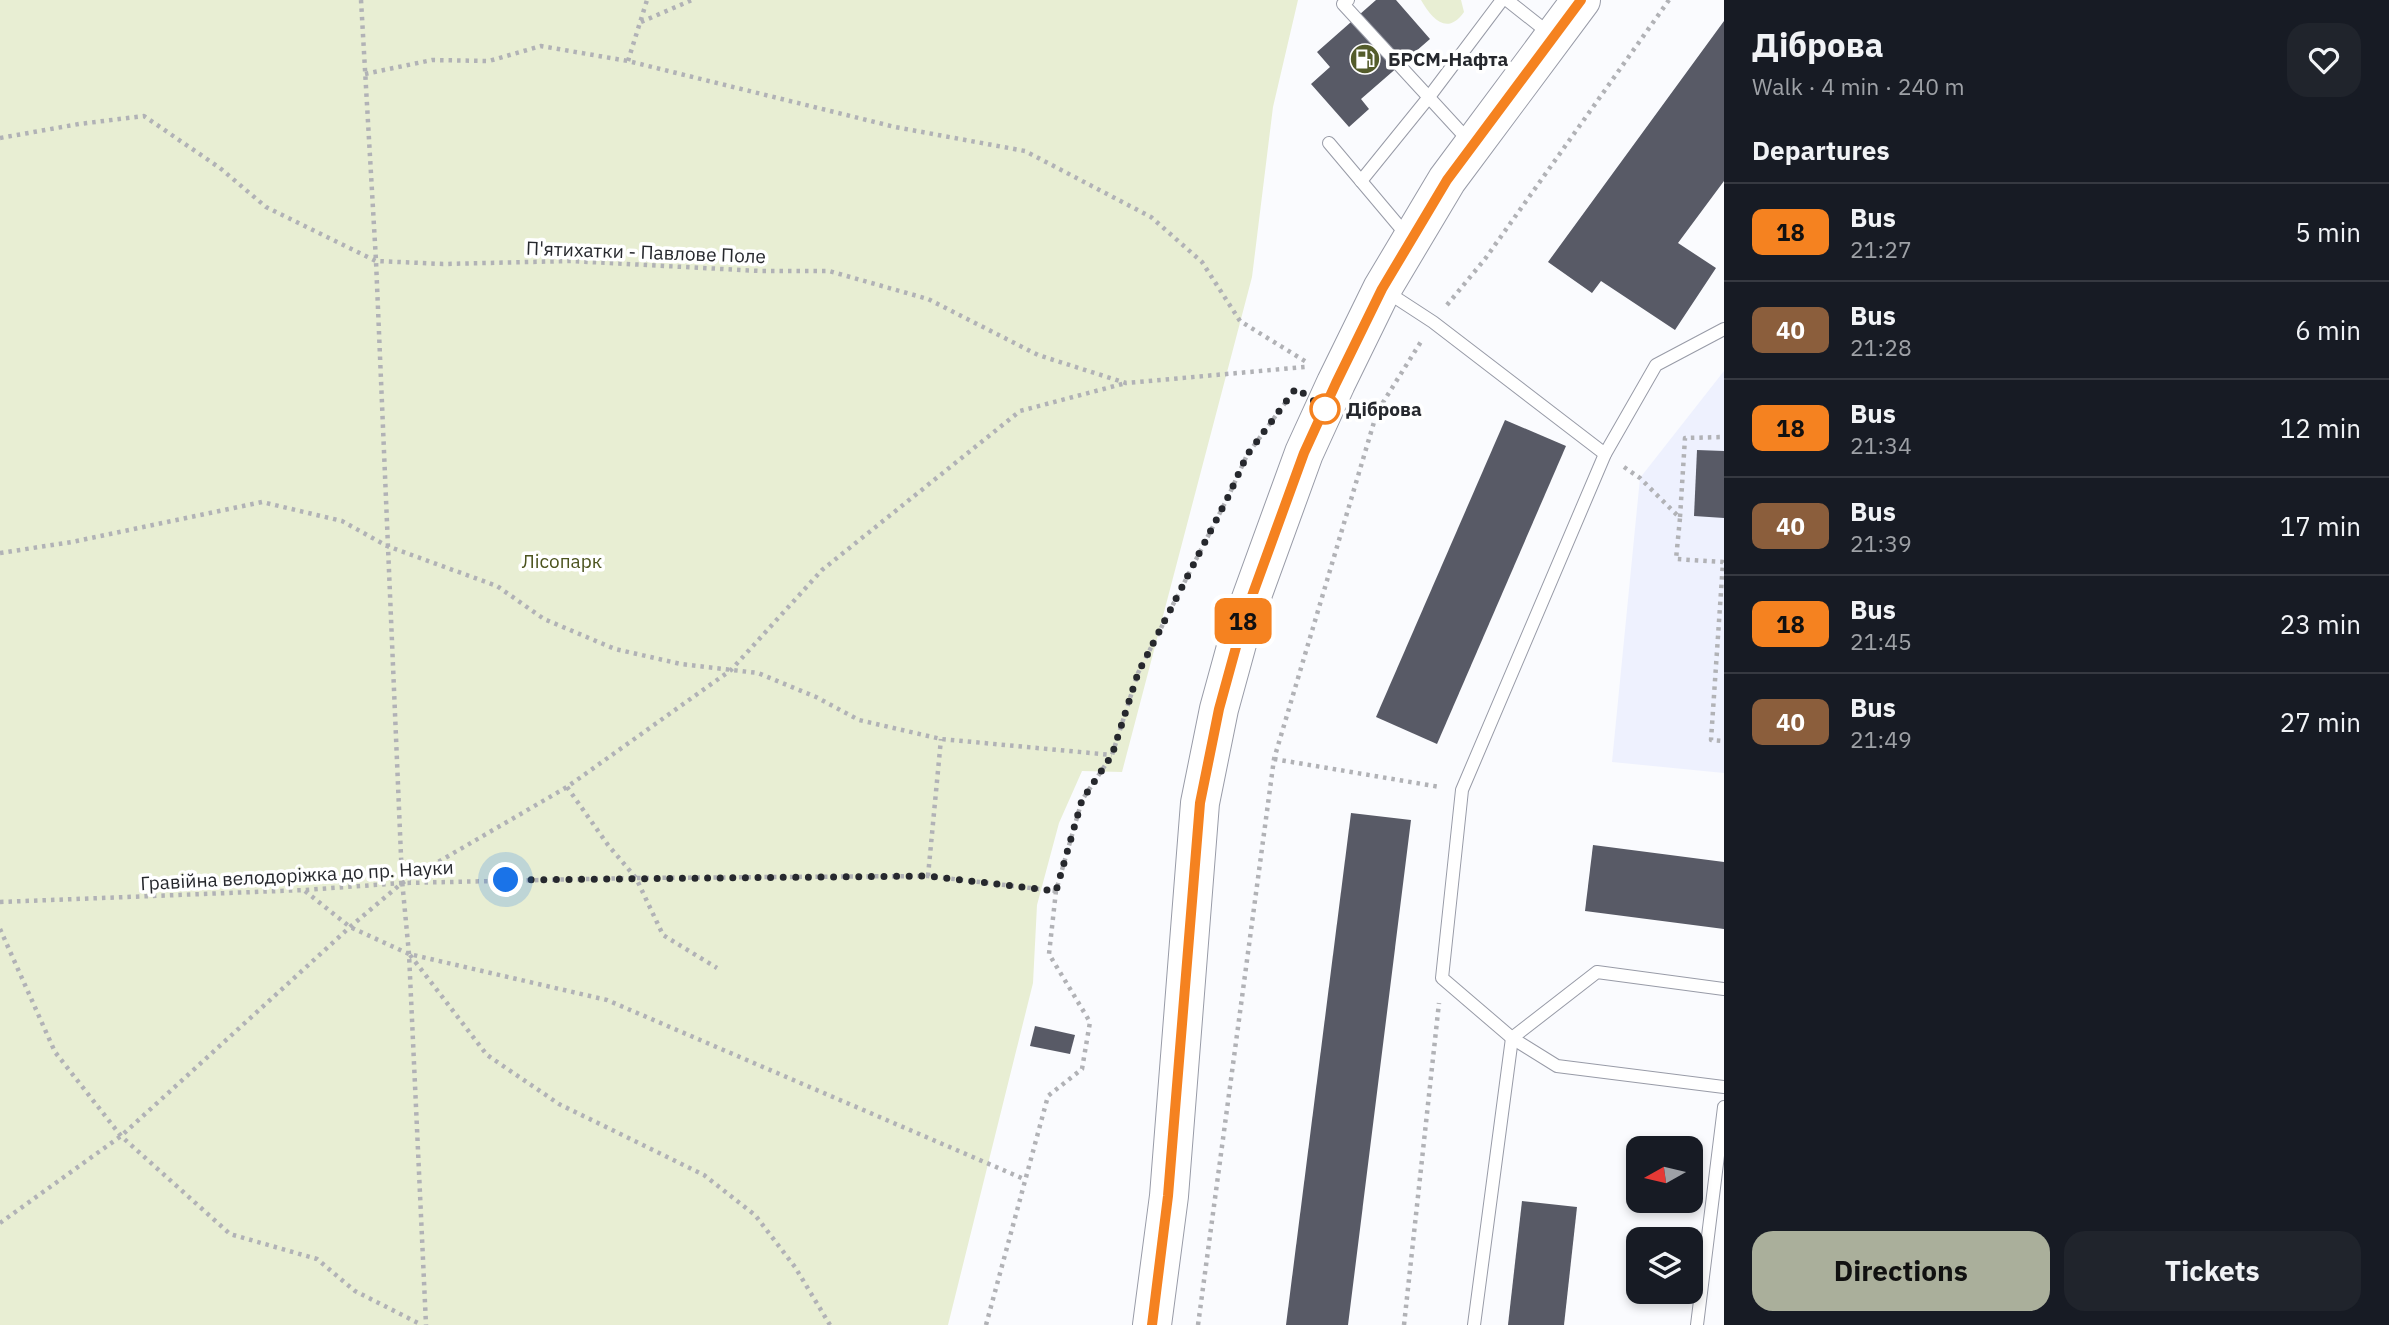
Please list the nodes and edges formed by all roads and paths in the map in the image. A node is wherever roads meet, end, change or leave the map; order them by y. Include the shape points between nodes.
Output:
1 (361, 0) edge
2 (647, 0) edge
3 (692, 0) edge
4 (1348, 0) edge
5 (1505, 0) edge
6 (1581, 0) edge
7 (1669, 0) edge
8 (640, 22) junction
9 (1553, 36) junction
10 (628, 61) junction
11 (365, 74) junction
12 (1429, 97) junction
13 (0, 138) edge
14 (1329, 143) dead end
15 (1473, 145) junction
16 (1361, 181) junction
17 (1412, 241) junction
18 (376, 261) junction
19 (1382, 289) junction
20 (1433, 322) junction
21 (1724, 329) edge
22 (1313, 366) junction
23 (1305, 377) dead end
24 (1126, 383) junction
25 (1288, 400) dead end
26 (1724, 437) edge
27 (1605, 454) junction
28 (1679, 518) junction
29 (387, 545) junction
30 (0, 553) edge
31 (1723, 562) edge
32 (731, 670) junction
33 (941, 739) junction
34 (1724, 741) edge
35 (1112, 755) junction
36 (1273, 760) junction
37 (567, 787) junction
38 (1462, 790) junction
39 (928, 876) junction
40 (636, 878) junction
41 (402, 883) junction
42 (304, 890) junction
43 (1056, 891) junction
44 (0, 902) edge
45 (350, 928) junction
46 (0, 929) edge
47 (409, 954) junction
48 (717, 968) dead end
49 (1442, 978) junction
50 (1724, 989) edge
51 (1512, 1038) junction
52 (1724, 1087) edge
53 (1724, 1107) edge
54 (121, 1136) junction
55 (1024, 1180) junction
56 (0, 1223) edge
57 (424, 1325) edge
58 (830, 1325) edge
59 (986, 1325) edge
60 (1152, 1325) edge
61 (1198, 1325) edge
62 (1404, 1325) edge
63 (1474, 1325) edge
64 (1698, 1325) edge

1 - 11 path
2 - 8 path
3 - 8 path
4 - 12 lane via 1343,4
5 - 9 lane
5 - 12 lane
6 - 9 main road
7 - 20 path via 1485,258
8 - 10 path
9 - 15 main road
10 - 11 path via 541,46 489,61 432,60
10 - 22 path via 895,127 1025,151 1151,217 1202,262 1240,321
11 - 18 path
12 - 15 lane
12 - 16 lane
13 - 18 path, П'ятихатки - Павлове Поле via 144,116 266,206
14 - 16 lane
15 - 17 main road
16 - 17 lane
17 - 19 main road
18 - 24 path, П'ятихатки - Павлове Поле via 571,261 829,271 928,299 1038,355
18 - 29 path
19 - 20 lane
19 - 60 main road via 1304,453 1244,618 1219,709 1200,803 1168,1196
20 - 27 lane
20 - 36 path via 1377,412
21 - 27 lane via 1657,365
22 - 23 path
22 - 24 path, П'ятихатки - Павлове Поле
24 - 32 path via 1020,411 822,569
25 - 35 path via 1247,455 1138,673
26 - 28 path via 1685,438
27 - 28 path via 1640,478
27 - 38 lane
28 - 31 path via 1676,559
29 - 30 path via 342,521 262,502
29 - 32 path via 497,586 544,619 615,649
29 - 41 path
31 - 34 path via 1711,740
32 - 33 path via 758,673 859,720
32 - 37 path
33 - 35 path
33 - 39 path
35 - 43 path via 1082,800
36 - 38 path
36 - 61 path
37 - 40 path
37 - 41 path
38 - 49 lane
39 - 40 path, Гравійна велодоріжка до пр. Науки
39 - 43 path, Гравійна велодоріжка до пр. Науки
40 - 41 path, Гравійна велодоріжка до пр. Науки
40 - 48 path via 663,935
41 - 42 path, Гравійна велодоріжка до пр. Науки
41 - 45 path
41 - 47 path
42 - 44 path, Гравійна велодоріжка до пр. Науки
42 - 45 path
43 - 55 path via 1049,954 1090,1022 1082,1069 1048,1096
45 - 47 path
45 - 54 path
46 - 54 path via 55,1052
47 - 55 path via 607,1000
47 - 57 path
47 - 58 path via 487,1055 559,1104 704,1175 755,1216 795,1267
49 - 51 lane
49 - 62 path
50 - 51 lane via 1597,972
51 - 52 lane via 1557,1066
51 - 63 lane
53 - 64 lane
54 - 56 path
54 - 57 path via 230,1234 317,1259 355,1291
55 - 59 path

